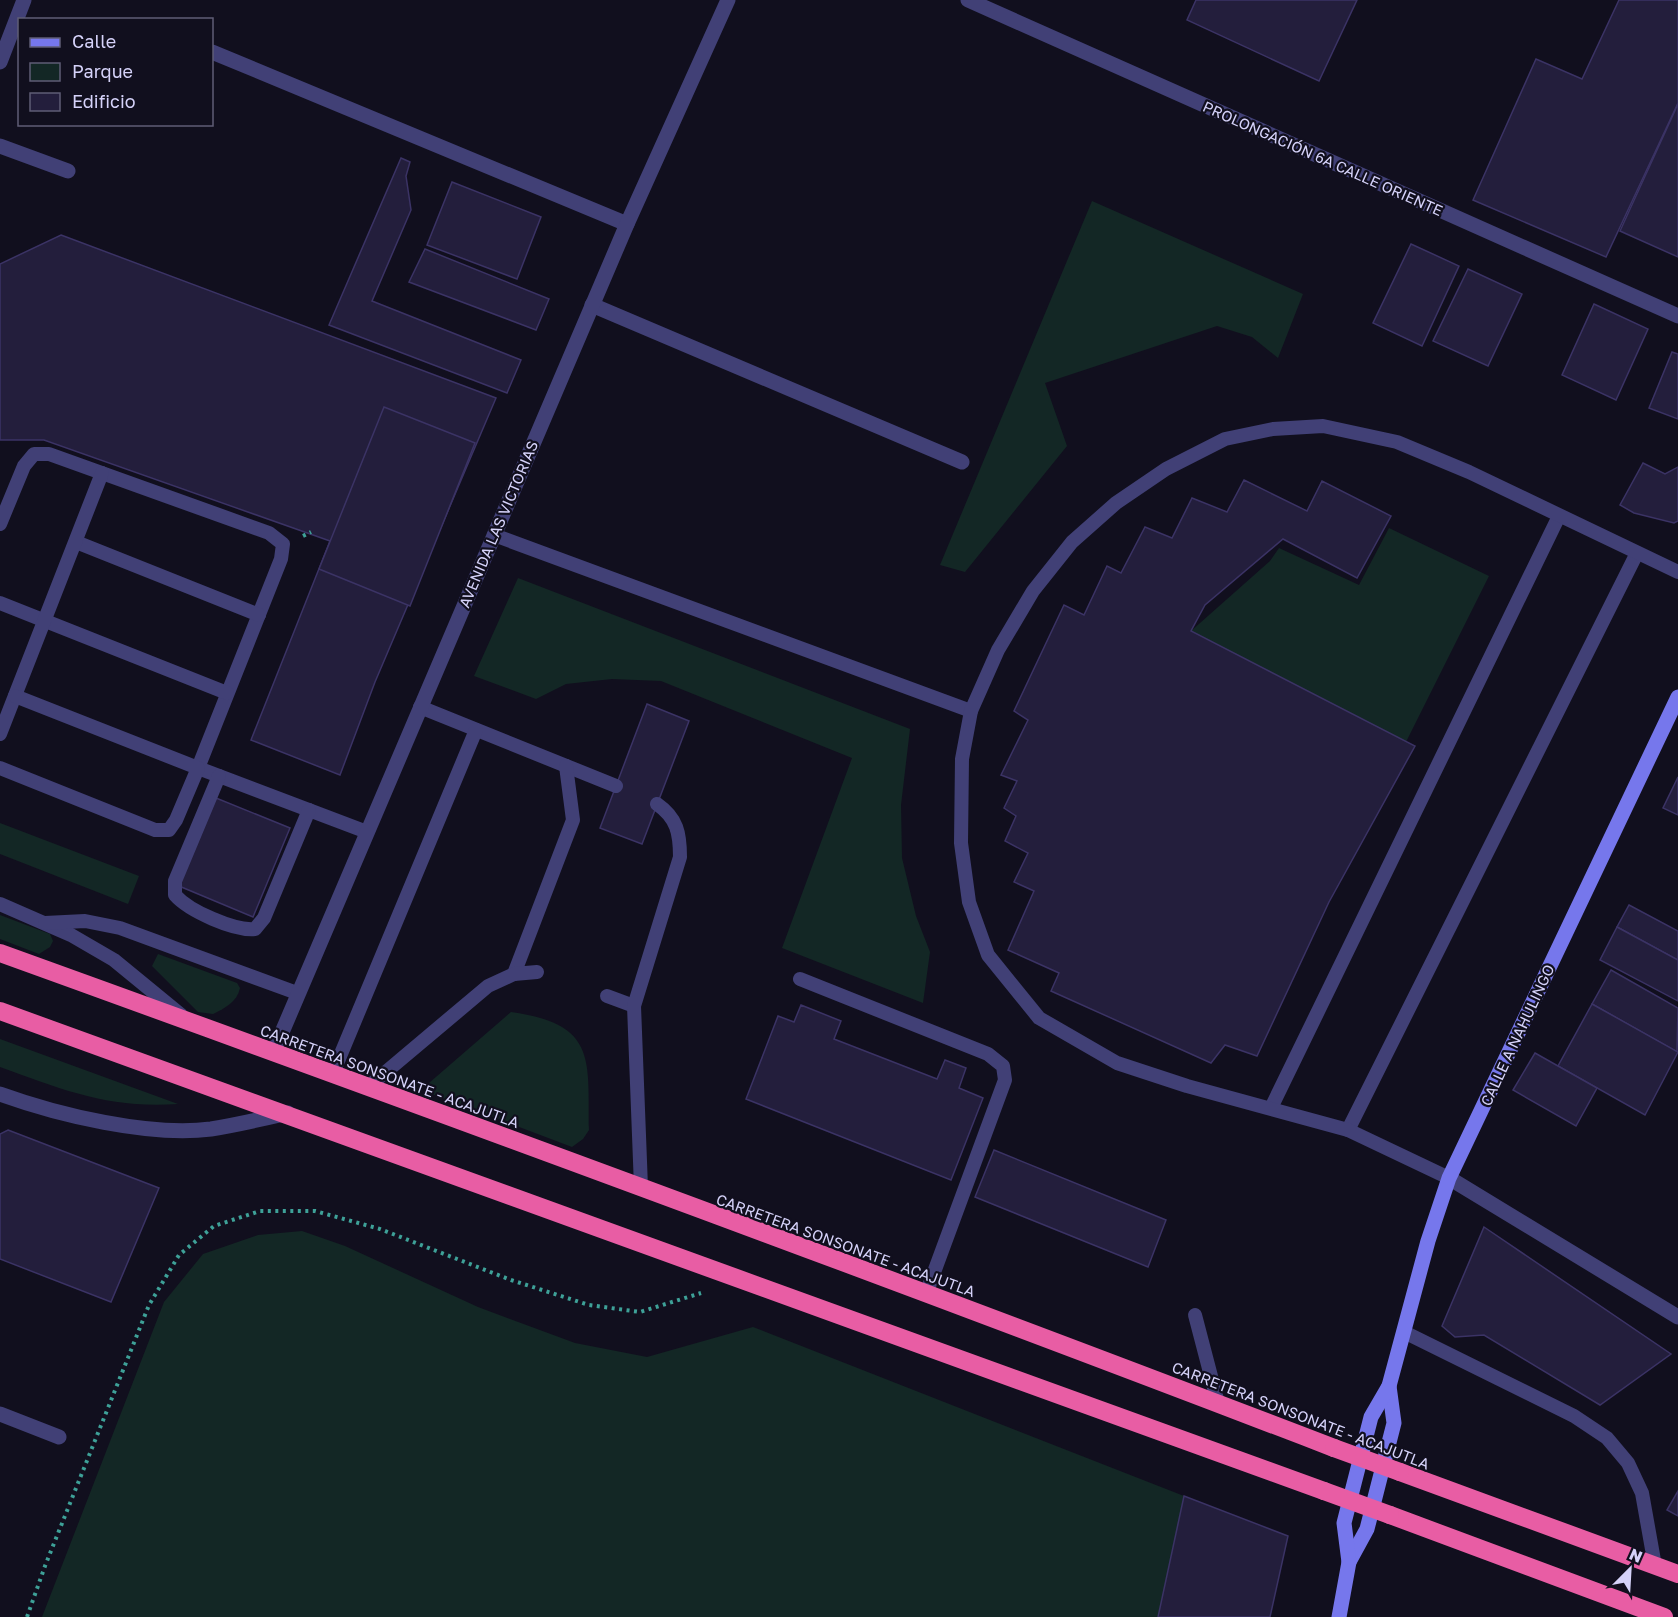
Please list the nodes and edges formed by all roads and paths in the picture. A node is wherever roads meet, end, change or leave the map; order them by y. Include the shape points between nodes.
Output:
1 (24, 0) edge
2 (728, 0) edge
3 (968, 0) edge
4 (213, 52) edge
5 (0, 62) edge
6 (0, 146) edge
7 (68, 171) dead end
8 (627, 224) junction
9 (592, 305) junction
10 (1678, 316) edge
11 (962, 462) dead end
12 (102, 473) junction
13 (1559, 516) junction
14 (0, 524) edge
15 (494, 535) junction
16 (76, 542) junction
17 (1637, 553) junction
18 (1678, 572) edge
19 (0, 603) edge
20 (259, 615) junction
21 (44, 620) junction
22 (227, 693) junction
23 (15, 696) junction
24 (1678, 697) edge
25 (420, 707) junction
26 (971, 711) junction
27 (476, 730) junction
28 (0, 734) edge
29 (566, 766) junction
30 (0, 768) edge
31 (198, 768) junction
32 (219, 776) junction
33 (616, 786) dead end
34 (657, 804) dead end
35 (309, 810) junction
36 (367, 832) junction
37 (0, 904) edge
38 (45, 923) junction
39 (0, 953) edge
40 (537, 972) dead end
41 (514, 974) junction
42 (800, 979) dead end
43 (297, 993) junction
44 (607, 996) dead end
45 (634, 1006) junction
46 (0, 1011) edge
47 (187, 1020) junction
48 (274, 1051) junction
49 (333, 1073) junction
50 (368, 1087) junction
51 (3, 1098) edge
52 (1271, 1108) junction
53 (288, 1113) junction
54 (1348, 1130) junction
55 (1449, 1178) junction
56 (641, 1187) junction
57 (703, 1293) dead end
58 (926, 1294) junction
59 (1195, 1315) dead end
60 (1678, 1317) edge
61 (1404, 1332) junction
62 (1389, 1386) junction
63 (1218, 1403) junction
64 (0, 1414) edge
65 (59, 1437) dead end
66 (1349, 1562) junction
67 (1655, 1566) junction
68 (1678, 1574) edge
69 (27, 1617) edge
70 (1339, 1617) edge
71 (1664, 1617) edge

1 - 5 street
2 - 8 street, AVENIDA LAS VICTORIAS
3 - 10 street, PROLONGACIÓN 6A CALLE ORIENTE
4 - 8 street
6 - 7 street
8 - 9 street, AVENIDA LAS VICTORIAS
9 - 11 street
9 - 15 street, AVENIDA LAS VICTORIAS
12 - 14 lane via 49,454 34,454 24,466
12 - 16 lane
12 - 20 lane via 269,533 283,544
13 - 17 lane
13 - 26 lane via 1397,442 1323,426 1273,429 1226,439 1166,469 1116,503 1072,542 1033,591 1004,640
13 - 52 lane
15 - 25 street, AVENIDA LAS VICTORIAS
15 - 26 lane
16 - 20 lane
16 - 21 lane
17 - 18 lane
17 - 54 lane
19 - 21 lane
20 - 22 lane
21 - 22 lane
21 - 23 lane
22 - 31 lane
23 - 28 lane
23 - 31 lane
24 - 55 street, CALLE A NAHULINGO
25 - 27 lane
25 - 36 street, AVENIDA LAS VICTORIAS
26 - 52 lane via 962,759 961,843 969,902 988,956 1039,1018 1117,1063
27 - 29 lane
27 - 49 lane
29 - 33 lane
29 - 41 lane via 573,820
30 - 31 lane via 155,830 169,830 176,820
31 - 32 lane
32 - 35 lane
32 - 35 lane via 175,881 175,895 185,906 244,930 255,929 264,918
34 - 45 lane via 671,814 680,834 680,857
35 - 36 lane
36 - 43 street, AVENIDA LAS VICTORIAS
37 - 38 lane
38 - 43 lane via 85,921 120,928
38 - 47 lane via 114,960
39 - 47 highway, CARRETERA SONSONATE - ACAJUTLA
40 - 41 lane
41 - 50 lane via 488,986
42 - 58 lane via 988,1054 1003,1066 1005,1080
43 - 48 street, AVENIDA LAS VICTORIAS
44 - 45 lane
45 - 56 lane
46 - 53 highway
47 - 48 highway, CARRETERA SONSONATE - ACAJUTLA
48 - 49 highway, CARRETERA SONSONATE - ACAJUTLA
49 - 50 highway, CARRETERA SONSONATE - ACAJUTLA
50 - 56 highway, CARRETERA SONSONATE - ACAJUTLA
51 - 53 street via 158,1130 210,1129
52 - 54 lane
53 - 71 highway, bridge
54 - 55 lane
55 - 60 street
55 - 61 street, CALLE A NAHULINGO
56 - 58 highway, CARRETERA SONSONATE - ACAJUTLA
57 - 69 path via 640,1312 589,1305 380,1230 315,1211 260,1211 214,1226 179,1255 149,1305
58 - 63 highway, CARRETERA SONSONATE - ACAJUTLA
59 - 63 lane
61 - 62 street, CALLE A NAHULINGO
61 - 67 lane via 1574,1416 1607,1438 1628,1463 1642,1493
62 - 66 street, CALLE A NAHULINGO via 1394,1423 1367,1529
62 - 66 street, CALLE A NAHULINGO via 1371,1417 1344,1523
63 - 67 highway, CARRETERA SONSONATE - ACAJUTLA, bridge
64 - 65 street
66 - 70 street, CALLE A NAHULINGO
67 - 68 highway, CARRETERA SONSONATE - ACAJUTLA

